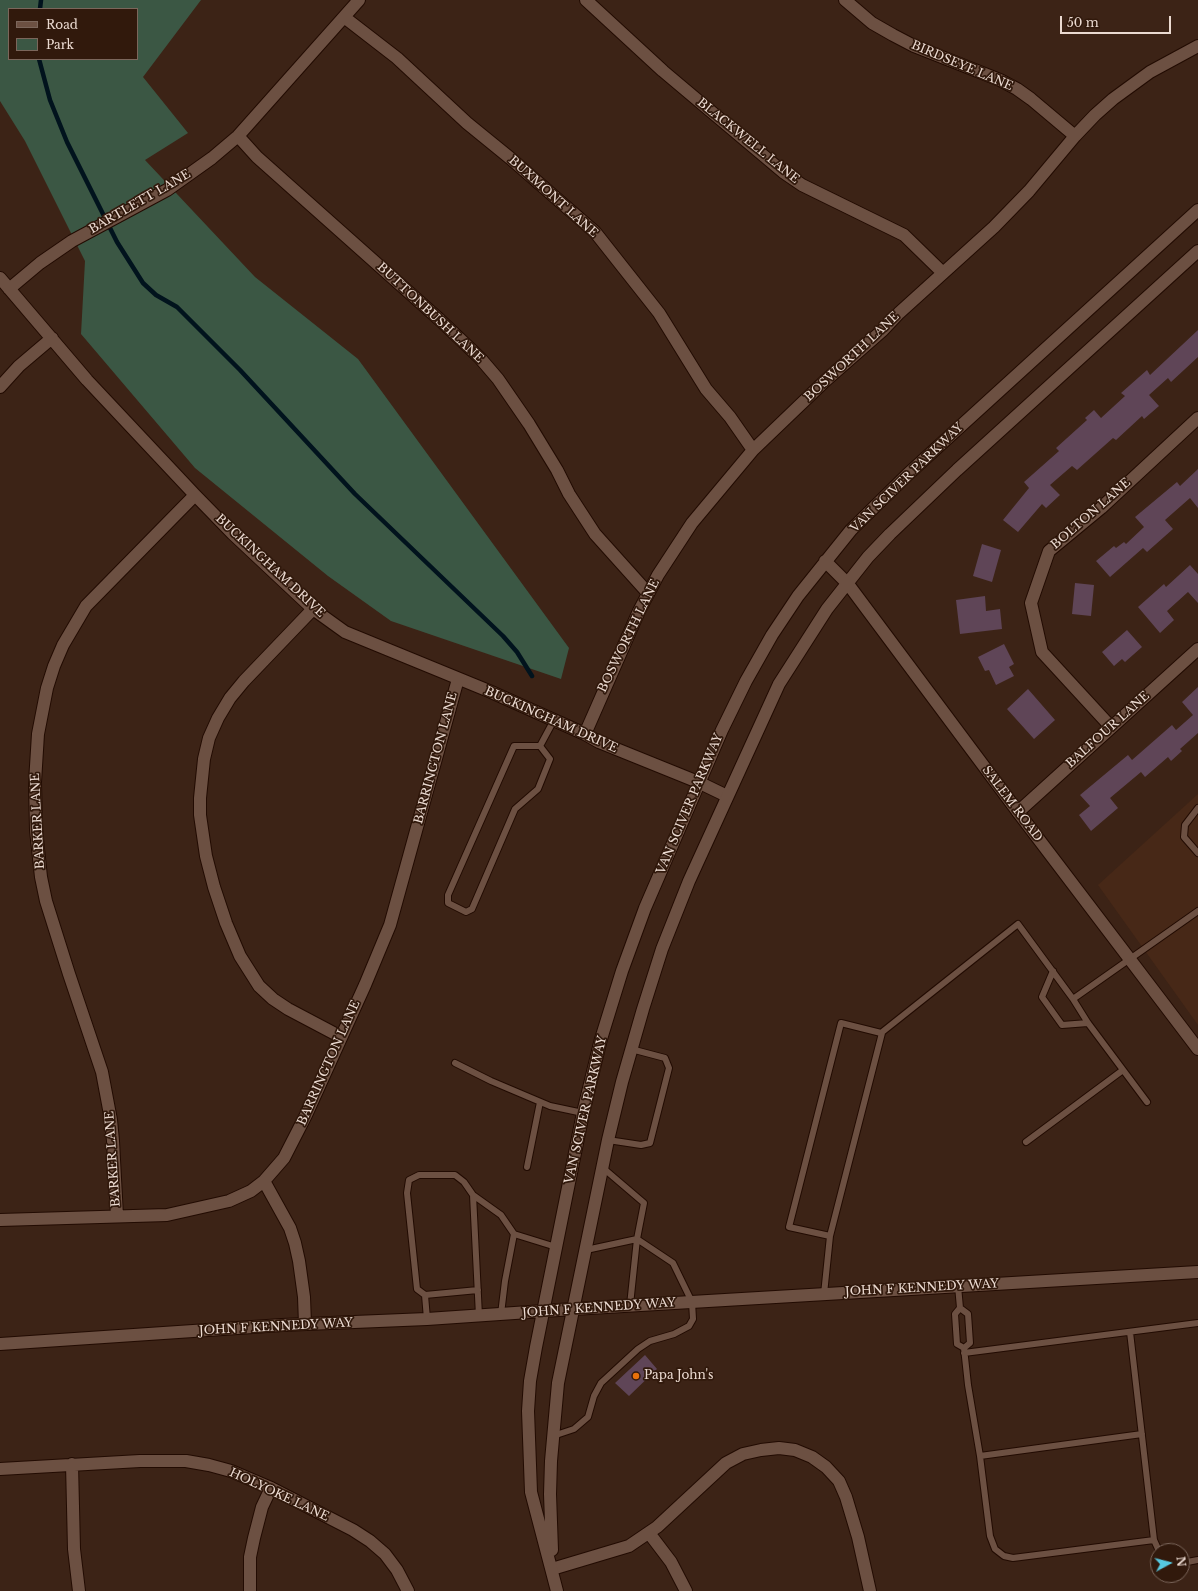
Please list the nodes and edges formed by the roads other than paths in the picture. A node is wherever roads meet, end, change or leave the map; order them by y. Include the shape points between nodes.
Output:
1 (359, 0) edge
2 (586, 0) edge
3 (845, 0) edge
4 (344, 17) junction
5 (1198, 46) edge
6 (238, 136) junction
7 (1075, 136) junction
8 (1198, 210) edge
9 (1198, 251) edge
10 (943, 274) junction
11 (0, 278) edge
12 (9, 289) junction
13 (52, 338) junction
14 (0, 387) edge
15 (1198, 418) edge
16 (753, 450) junction
17 (195, 495) junction
18 (825, 561) junction
19 (848, 584) junction
20 (648, 593) junction
21 (313, 609) junction
22 (1198, 649) edge
23 (458, 679) junction
24 (554, 720) junction
25 (1111, 727) junction
26 (585, 734) junction
27 (540, 746) junction
28 (698, 782) junction
29 (727, 796) junction
30 (1198, 808) edge
31 (1018, 812) junction
32 (1198, 853) edge
33 (1198, 911) edge
34 (1130, 959) junction
35 (1053, 971) junction
36 (1073, 999) junction
37 (1088, 1023) junction
38 (882, 1033) junction
39 (342, 1037) junction
40 (631, 1049) junction
41 (1198, 1049) edge
42 (455, 1063) dead end
43 (1123, 1070) junction
44 (540, 1102) junction
45 (1147, 1102) dead end
46 (583, 1113) junction
47 (608, 1140) junction
48 (1026, 1142) dead end
49 (528, 1167) dead end
50 (603, 1168) junction
51 (264, 1181) junction
52 (472, 1195) junction
53 (117, 1216) junction
54 (0, 1220) edge
55 (514, 1234) junction
56 (830, 1236) junction
57 (637, 1239) junction
58 (556, 1247) junction
59 (586, 1250) junction
60 (1198, 1272) edge
61 (958, 1286) junction
62 (478, 1290) junction
63 (824, 1294) junction
64 (425, 1295) junction
65 (692, 1302) junction
66 (630, 1305) junction
67 (573, 1308) junction
68 (960, 1308) junction
69 (543, 1311) junction
70 (501, 1314) junction
71 (479, 1316) junction
72 (426, 1319) junction
73 (1198, 1323) edge
74 (305, 1324) junction
75 (1130, 1332) junction
76 (0, 1344) edge
77 (964, 1351) junction
78 (1142, 1434) junction
79 (553, 1436) junction
80 (980, 1456) junction
81 (72, 1464) junction
82 (0, 1469) edge
83 (271, 1488) junction
84 (649, 1533) junction
85 (1154, 1540) junction
86 (1155, 1543) edge
87 (552, 1569) junction
88 (79, 1591) edge
89 (250, 1591) edge
90 (408, 1591) edge
91 (557, 1591) edge
92 (686, 1591) edge
93 (870, 1591) edge

1 - 4 street, BARTLETT LANE
2 - 10 street, BLACKWELL LANE via 663,71 783,172 802,185 904,234
3 - 7 street, BIRDSEYE LANE via 872,22 914,46 1017,89
4 - 6 street, BARTLETT LANE
4 - 16 street, BUXMONT LANE via 397,58 595,232 659,313 706,389
5 - 7 street, BOSWORTH LANE via 1132,84 1095,115
6 - 12 street, BARTLETT LANE via 191,174 142,204 72,241
6 - 20 street, BUTTONBUSH LANE via 257,157 480,358 529,424 595,534
7 - 10 street, BOSWORTH LANE via 1029,191
8 - 18 street, VAN SCIVER PARKWAY via 907,475 851,530
9 - 19 street, VAN SCIVER PARKWAY via 923,501 874,551
10 - 16 street, BOSWORTH LANE
11 - 12 street, BUCKINGHAM DRIVE
12 - 13 street, BUCKINGHAM DRIVE
13 - 14 street via 19,366
13 - 17 street, BUCKINGHAM DRIVE via 87,380
15 - 25 street, BOLTON LANE via 1101,508 1049,551 1031,603 1042,652
16 - 20 street, BOSWORTH LANE via 692,523
17 - 21 street, BUCKINGHAM DRIVE
17 - 53 street, BARKER LANE via 86,606 54,666 38,734 36,830 41,877 68,974 102,1072 111,1120
18 - 19 street, SALEM ROAD
18 - 28 street, VAN SCIVER PARKWAY via 772,635 746,680
19 - 29 street, VAN SCIVER PARKWAY via 827,609 779,684
19 - 31 street, SALEM ROAD
20 - 26 street, BOSWORTH LANE
21 - 23 street, BUCKINGHAM DRIVE via 345,632
21 - 39 street via 244,681 218,718 209,738 204,759 200,815 206,856 226,923 240,956 259,986 273,999 294,1012
22 - 25 street, BALFOUR LANE
23 - 24 street, BUCKINGHAM DRIVE
23 - 39 street, BARRINGTON LANE via 392,918
24 - 26 street, BUCKINGHAM DRIVE
24 - 27 lane
25 - 31 street, BALFOUR LANE
26 - 28 street, BUCKINGHAM DRIVE
27 - 27 lane via 514,746 448,895 448,903 466,912 472,910 514,809 538,789 550,759
28 - 29 street, BUCKINGHAM DRIVE
28 - 46 street, VAN SCIVER PARKWAY via 645,908 622,971 601,1039
29 - 40 street, VAN SCIVER PARKWAY via 662,949
30 - 32 lane via 1184,825 1184,837
31 - 34 street, SALEM ROAD
33 - 34 lane
34 - 36 lane
34 - 41 street, SALEM ROAD
35 - 36 lane
35 - 37 lane via 1042,997 1062,1025
35 - 38 lane via 1018,924
36 - 37 lane
37 - 43 lane
38 - 56 lane
38 - 56 lane via 841,1023 789,1227
39 - 51 street, BARRINGTON LANE via 284,1158
40 - 47 street, VAN SCIVER PARKWAY
40 - 47 lane via 665,1058 669,1068 650,1143 641,1145
42 - 44 lane
43 - 45 lane
43 - 48 lane
44 - 46 lane
44 - 49 lane
46 - 58 street, VAN SCIVER PARKWAY
47 - 50 street, VAN SCIVER PARKWAY
50 - 57 lane via 644,1203
50 - 59 street, VAN SCIVER PARKWAY
51 - 53 street, BARRINGTON LANE via 229,1201 167,1215
51 - 74 street via 290,1228 295,1243 303,1290
52 - 55 lane via 501,1215
52 - 62 lane
52 - 64 lane via 464,1182 455,1175 419,1175 409,1180 407,1193 417,1289
53 - 54 street, BARRINGTON LANE
55 - 58 lane
55 - 70 lane
56 - 63 lane
57 - 59 lane
57 - 65 lane via 674,1263
57 - 66 lane
58 - 69 street, VAN SCIVER PARKWAY
59 - 67 street, VAN SCIVER PARKWAY
60 - 61 street, JOHN F KENNEDY WAY
61 - 63 street, JOHN F KENNEDY WAY
61 - 68 lane
62 - 64 lane
62 - 71 lane
63 - 65 street, JOHN F KENNEDY WAY
64 - 72 lane
65 - 66 street, JOHN F KENNEDY WAY
65 - 79 lane via 692,1319 689,1326 674,1334 650,1341 638,1349 601,1382 588,1417 574,1429
66 - 67 street, JOHN F KENNEDY WAY
67 - 69 street, JOHN F KENNEDY WAY
67 - 79 street, VAN SCIVER PARKWAY via 558,1383
68 - 77 lane via 955,1314 957,1344
68 - 77 lane via 968,1314 970,1343
69 - 70 street, JOHN F KENNEDY WAY
69 - 87 street, VAN SCIVER PARKWAY via 530,1381 529,1462 531,1492
70 - 71 street, JOHN F KENNEDY WAY
71 - 72 street, JOHN F KENNEDY WAY
72 - 74 street, JOHN F KENNEDY WAY
73 - 75 lane
74 - 76 street, JOHN F KENNEDY WAY
75 - 77 lane
75 - 78 lane
77 - 80 lane
78 - 80 lane
78 - 85 lane
79 - 87 street, VAN SCIVER PARKWAY via 550,1494
80 - 85 lane via 990,1536 996,1549 1004,1556 1013,1558
81 - 82 street, HOLYOKE LANE
81 - 83 street, HOLYOKE LANE via 186,1461 231,1471
81 - 88 street via 74,1549
83 - 89 street via 257,1521 250,1557
83 - 90 street, HOLYOKE LANE via 370,1541 385,1554
84 - 87 street via 630,1546
84 - 92 street via 671,1562
84 - 93 street via 726,1464 743,1454 779,1448 795,1450 812,1456 839,1481 858,1537
85 - 86 lane
87 - 91 street, VAN SCIVER PARKWAY

